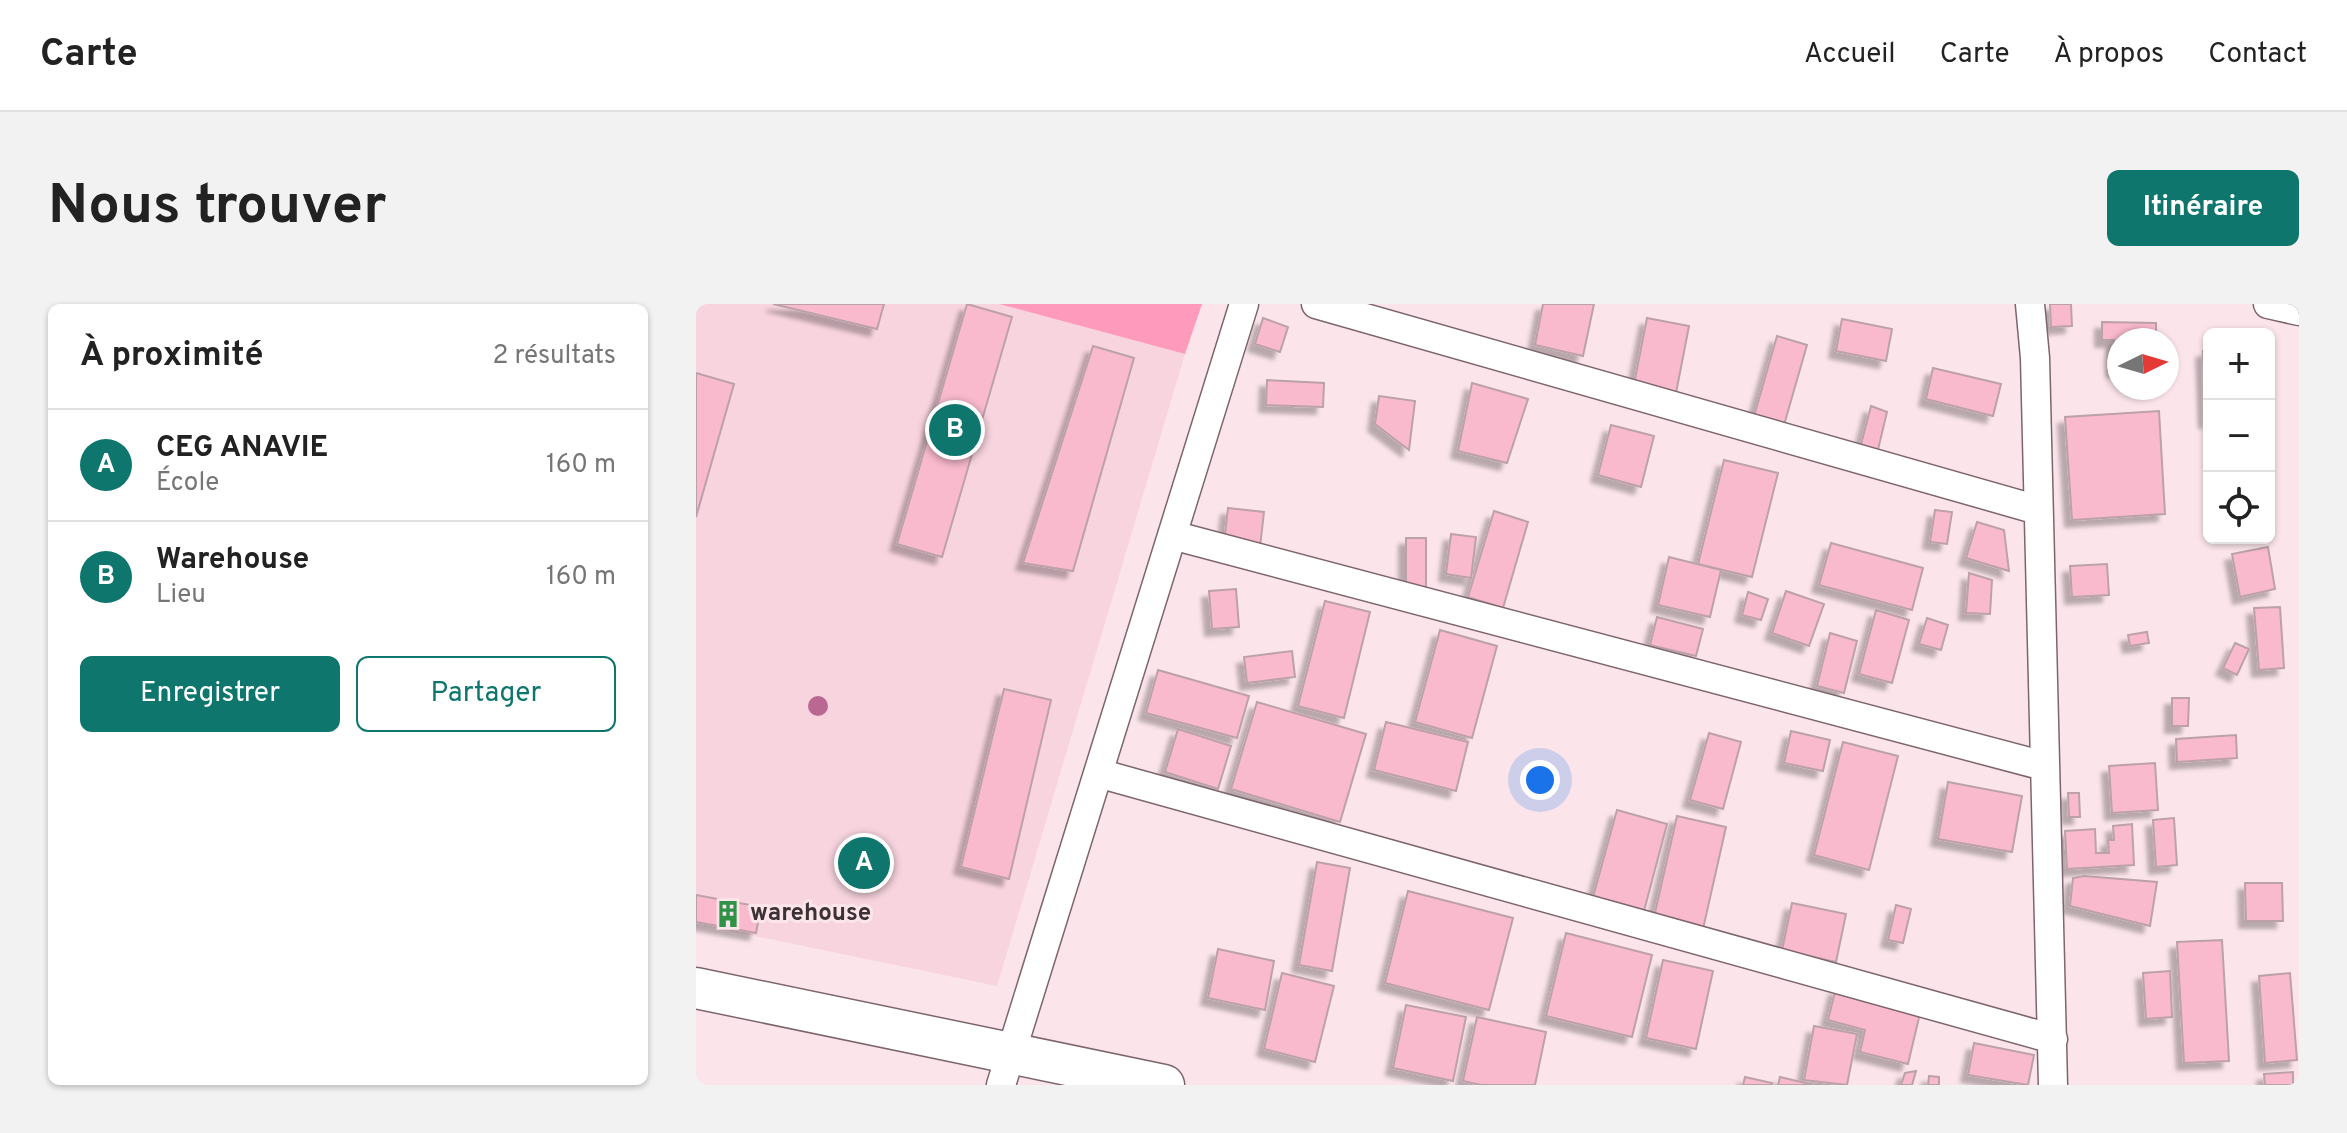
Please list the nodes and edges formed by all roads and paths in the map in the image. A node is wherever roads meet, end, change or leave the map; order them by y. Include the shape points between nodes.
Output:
1 (1244, 304) edge
2 (1316, 304) edge
3 (2030, 304) edge
4 (2268, 304) edge
5 (2299, 311) edge
6 (2038, 510) junction
7 (1172, 535) junction
8 (2044, 766) junction
9 (1098, 773) junction
10 (696, 988) edge
11 (2053, 1039) junction
12 (1006, 1069) edge
13 (1164, 1085) edge
14 (2053, 1085) edge

1 - 7 street
2 - 6 street
3 - 6 street
4 - 5 street
6 - 8 street
7 - 8 street
7 - 9 street
8 - 11 street
9 - 11 street
9 - 12 street
10 - 12 street
11 - 14 street
12 - 13 street

